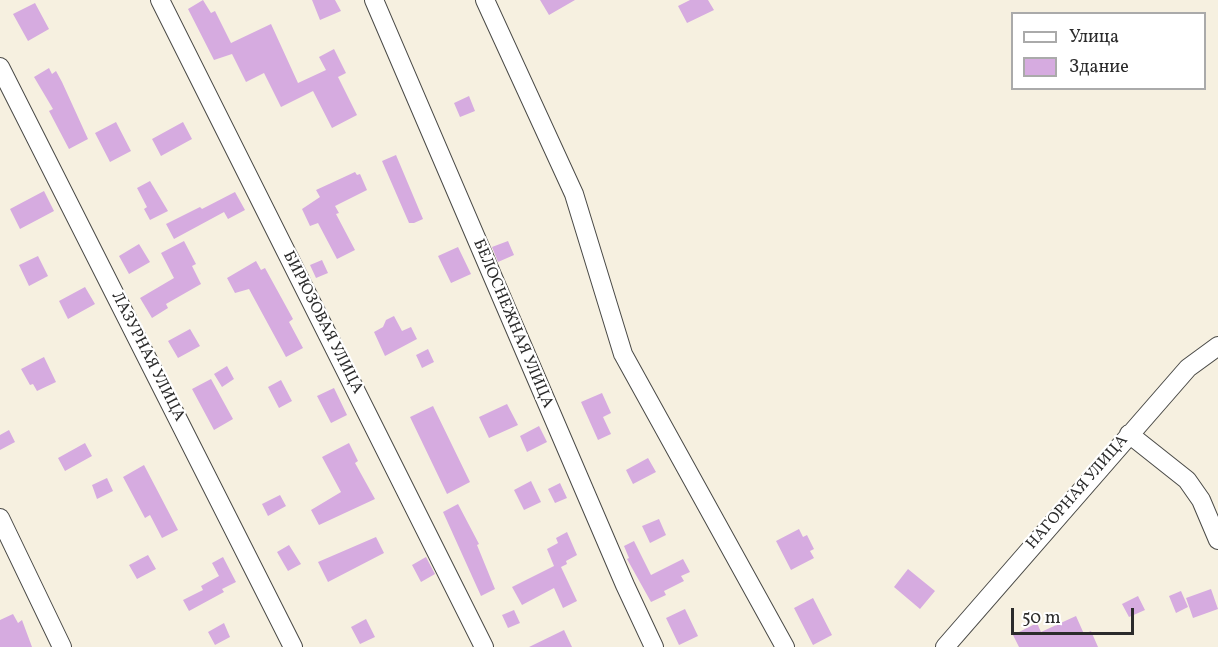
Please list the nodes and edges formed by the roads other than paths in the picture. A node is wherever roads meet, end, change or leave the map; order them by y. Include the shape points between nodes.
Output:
1 (160, 0) edge
2 (374, 0) edge
3 (485, 0) edge
4 (0, 67) edge
5 (1218, 346) edge
6 (1129, 434) junction
7 (0, 518) edge
8 (1218, 540) edge
9 (62, 647) edge
10 (293, 647) edge
11 (484, 647) edge
12 (654, 647) edge
13 (784, 647) edge
14 (945, 647) edge

1 - 11 street, БИРЮЗОВАЯ УЛИЦА
2 - 12 street, БЕЛОСНЕЖНАЯ УЛИЦА
3 - 13 street via 574,194 623,354
4 - 10 street, ЛАЗУРНАЯ УЛИЦА
5 - 6 street, НАГОРНАЯ УЛИЦА via 1188,368
6 - 8 street via 1187,480 1201,500
6 - 14 street, НАГОРНАЯ УЛИЦА
7 - 9 street

